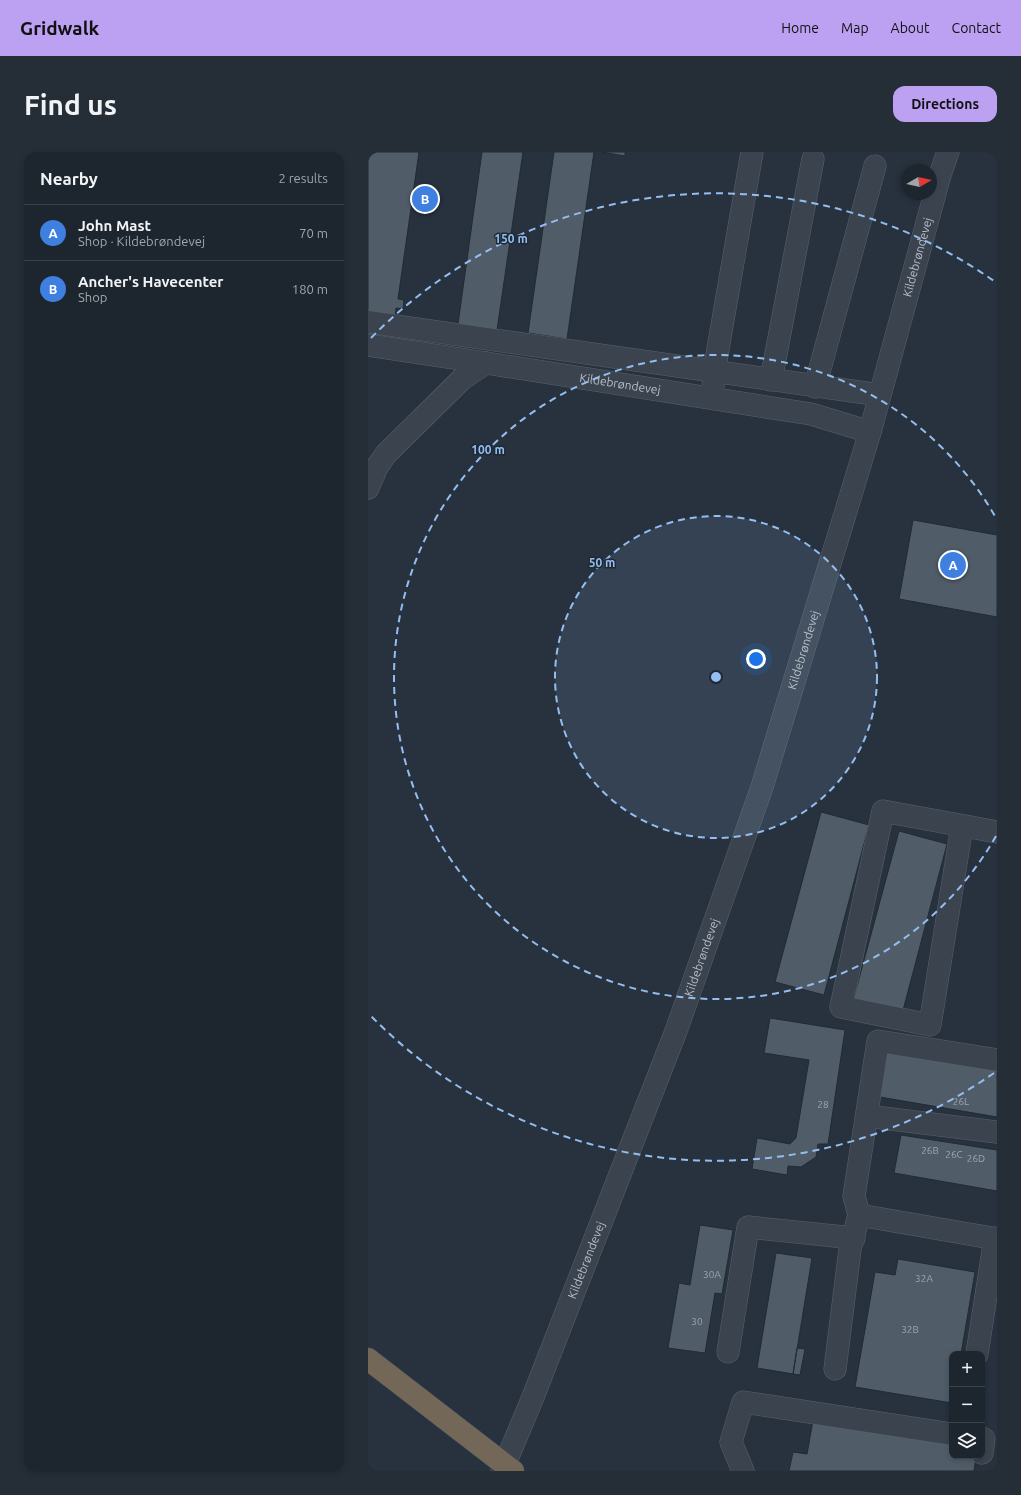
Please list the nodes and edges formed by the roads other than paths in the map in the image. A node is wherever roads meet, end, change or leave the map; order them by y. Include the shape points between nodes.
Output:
1 (752, 152) edge
2 (948, 152) edge
3 (813, 159) dead end
4 (875, 166) dead end
5 (368, 322) edge
6 (368, 346) edge
7 (486, 363) junction
8 (714, 372) junction
9 (771, 380) junction
10 (815, 387) junction
11 (880, 395) junction
12 (712, 398) junction
13 (870, 432) junction
14 (368, 488) edge
15 (962, 826) junction
16 (997, 832) edge
17 (997, 1060) edge
18 (867, 1116) junction
19 (997, 1132) edge
20 (859, 1215) junction
21 (854, 1238) junction
22 (996, 1239) edge
23 (977, 1351) edge
24 (728, 1352) dead end
25 (368, 1359) edge
26 (835, 1369) dead end
27 (949, 1434) edge
28 (981, 1459) edge
29 (507, 1469) edge
30 (743, 1471) edge
31 (979, 1471) edge

1 - 8 street
2 - 11 street, Kildebrøndevej
3 - 9 street
4 - 10 street
5 - 8 street
6 - 7 street, Kildebrøndevej
7 - 12 street, Kildebrøndevej
7 - 14 street via 462,379 386,454
8 - 9 street
8 - 12 street
9 - 10 street
10 - 11 street
11 - 13 street, Kildebrøndevej
12 - 13 street, Kildebrøndevej via 812,414
13 - 29 street, Kildebrøndevej via 760,794 676,1031
15 - 15 street via 883,811 841,1007 930,1025
15 - 16 street
17 - 18 street via 878,1041
18 - 19 street
18 - 20 street via 854,1196
20 - 21 street
20 - 22 street
21 - 24 street via 748,1227
21 - 26 street via 850,1249
22 - 23 street
25 - 29 highway
27 - 30 street via 743,1402 731,1442
28 - 31 street

